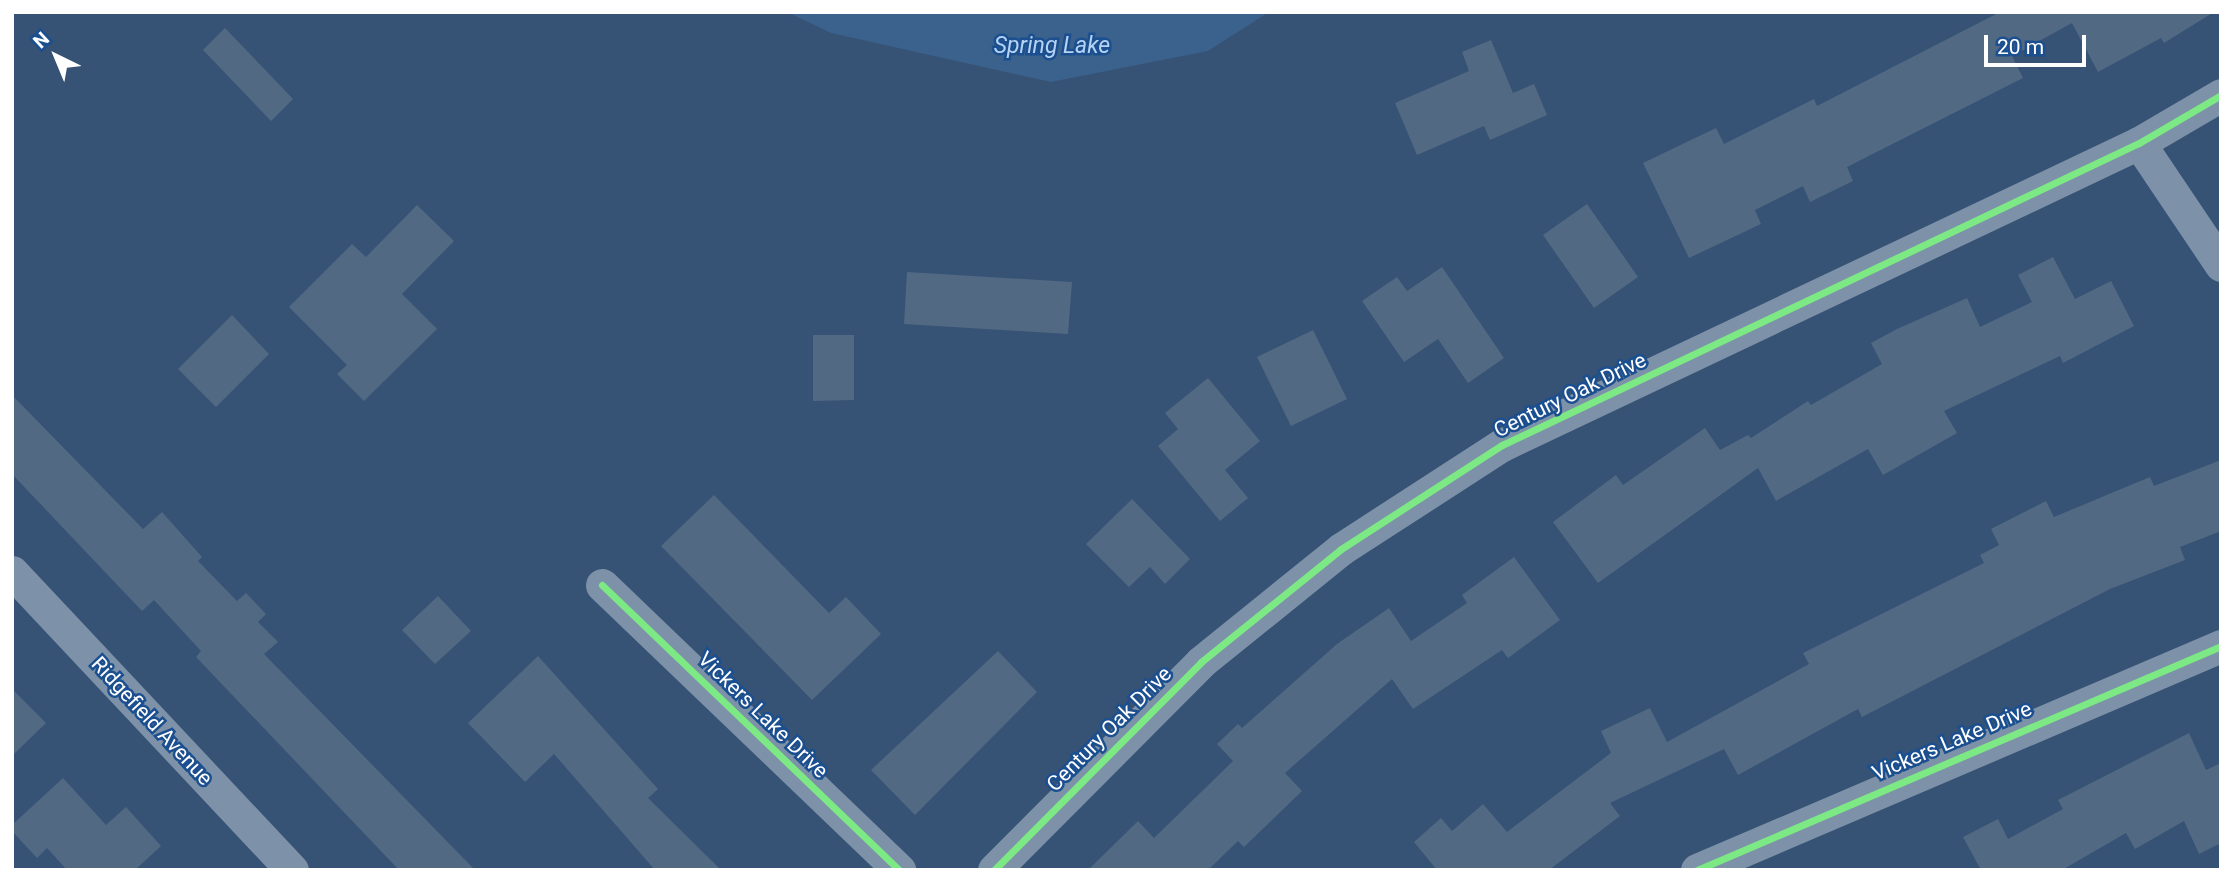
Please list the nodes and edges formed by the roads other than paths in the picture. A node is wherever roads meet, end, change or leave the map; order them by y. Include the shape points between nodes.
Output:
1 (2221, 95) edge
2 (2139, 143) junction
3 (2221, 265) edge
4 (12, 572) edge
5 (602, 585) dead end
6 (2221, 646) edge
7 (277, 865) edge
8 (899, 870) edge
9 (994, 870) edge
10 (1697, 870) edge

1 - 2 street, Century Oak Drive
2 - 3 street
2 - 9 street, Century Oak Drive via 1502,445 1342,549 1201,662
4 - 7 street, Ridgefield Avenue
5 - 8 street, Vickers Lake Drive
6 - 10 street, Vickers Lake Drive

